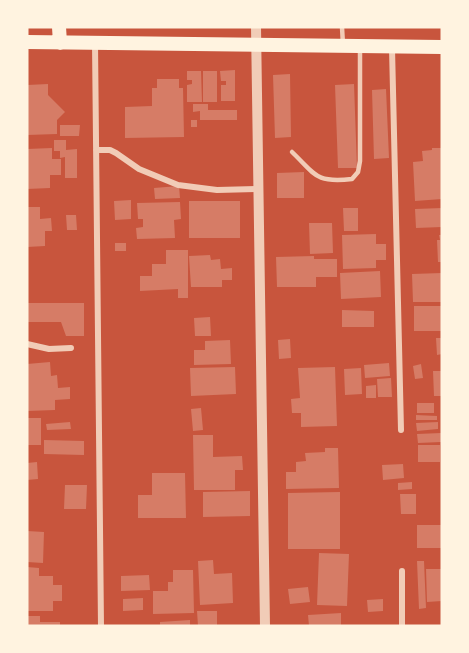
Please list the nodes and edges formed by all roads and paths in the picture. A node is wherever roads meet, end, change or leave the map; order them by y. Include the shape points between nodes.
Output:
1 (59, 27) edge
2 (256, 27) edge
3 (342, 27) edge
4 (27, 42) edge
5 (95, 42) junction
6 (60, 43) junction
7 (256, 44) junction
8 (343, 45) junction
9 (360, 46) junction
10 (442, 47) edge
11 (392, 48) junction
12 (96, 150) junction
13 (292, 152) dead end
14 (259, 189) junction
15 (27, 344) edge
16 (71, 348) dead end
17 (401, 429) dead end
18 (402, 571) dead end
19 (100, 626) edge
20 (265, 626) edge
21 (402, 626) edge

1 - 6 main road
2 - 7 street
3 - 8 lane
4 - 6 main road
5 - 6 main road
5 - 7 main road
5 - 12 street
7 - 8 main road
7 - 14 street
8 - 9 main road
9 - 11 main road
9 - 13 lane via 358,172 352,179 325,180
10 - 11 main road
11 - 17 street
12 - 14 street via 110,150 139,169 178,185 217,190
12 - 19 street
14 - 20 street
15 - 16 street
18 - 21 street

